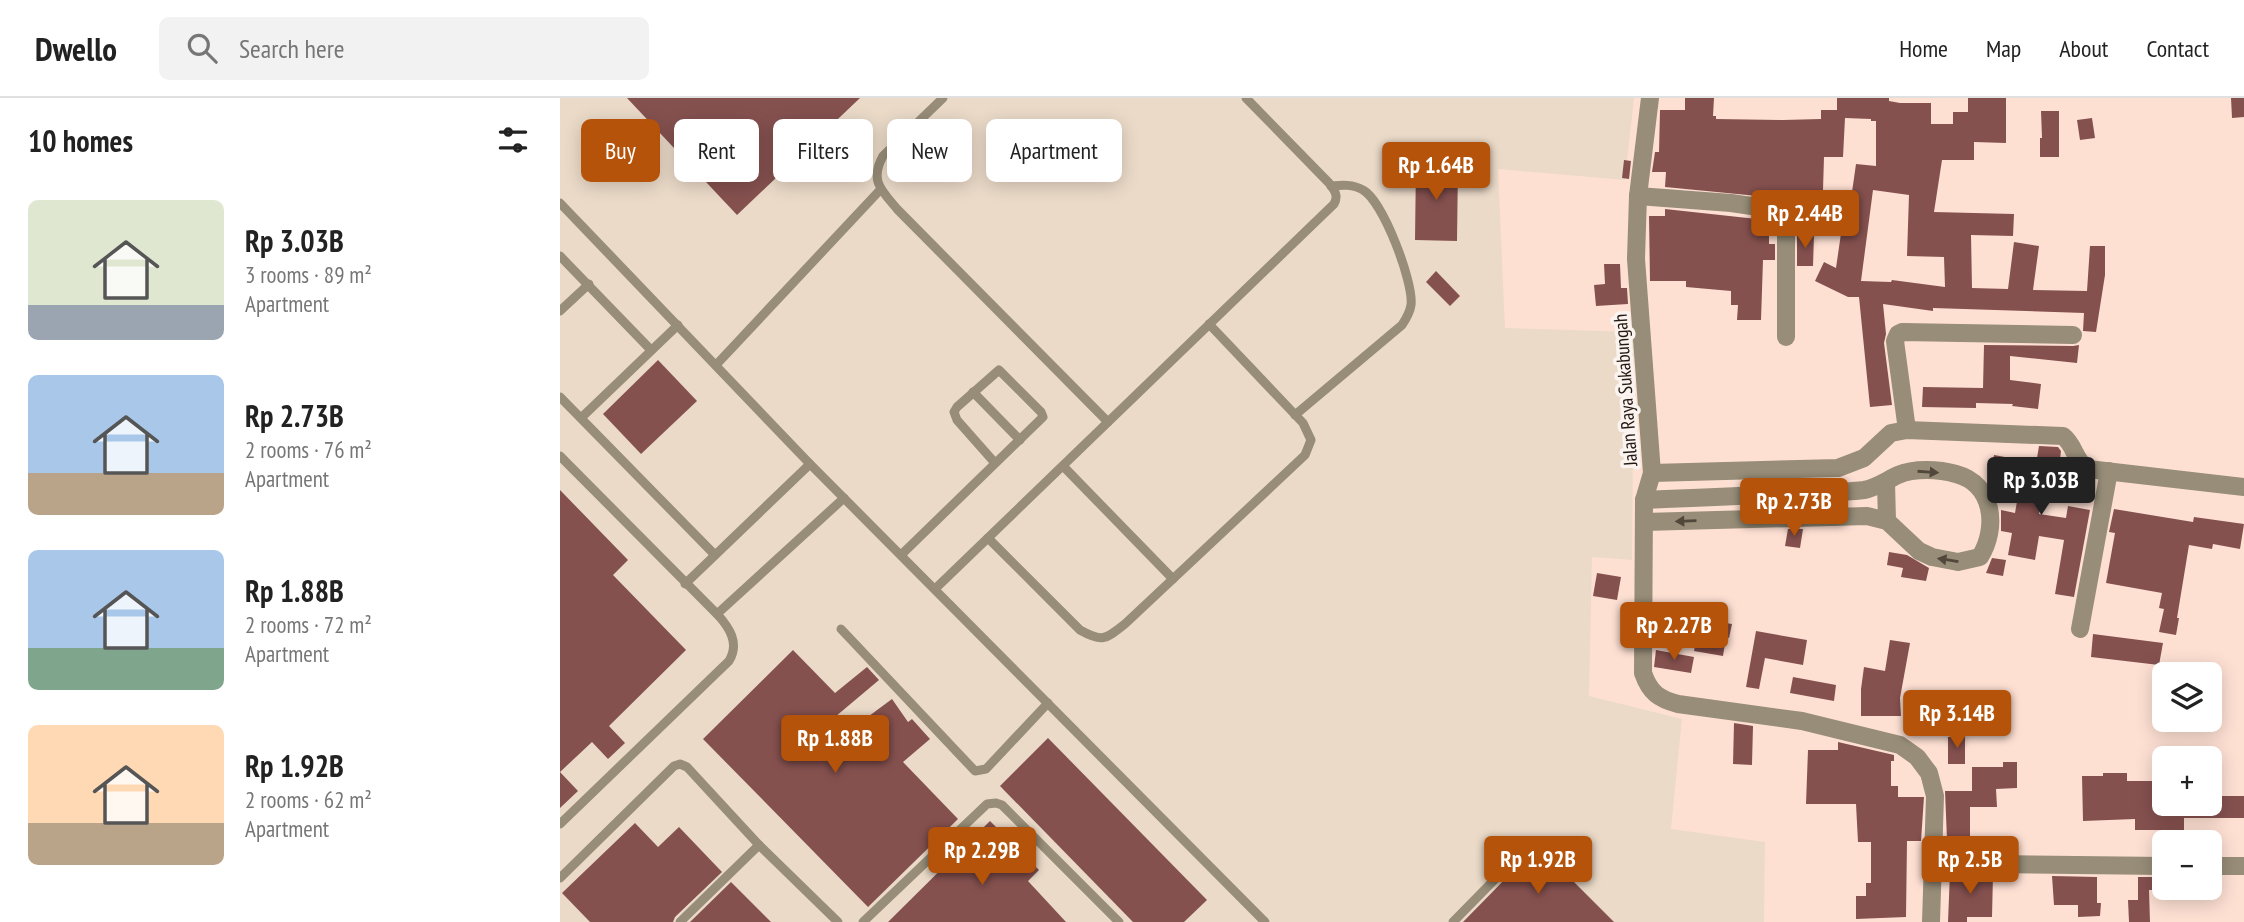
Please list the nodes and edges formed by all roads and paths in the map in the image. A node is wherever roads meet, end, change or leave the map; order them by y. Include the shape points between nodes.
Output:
1 (943, 98) edge
2 (1246, 98) edge
3 (1650, 98) edge
4 (1331, 186) junction
5 (881, 190) junction
6 (1638, 196) junction
7 (560, 203) edge
8 (1786, 211) junction
9 (1824, 214) dead end
10 (560, 256) edge
11 (589, 284) junction
12 (560, 311) edge
13 (1209, 324) junction
14 (678, 326) junction
15 (2073, 335) dead end
16 (1786, 337) dead end
17 (651, 350) junction
18 (716, 365) junction
19 (973, 392) junction
20 (560, 397) edge
21 (1295, 415) junction
22 (581, 418) junction
23 (1108, 422) junction
24 (1907, 430) junction
25 (1020, 440) junction
26 (560, 456) edge
27 (996, 463) junction
28 (810, 464) junction
29 (1063, 466) junction
30 (2109, 471) junction
31 (1652, 473) junction
32 (1886, 482) junction
33 (2244, 487) edge
34 (844, 498) junction
35 (1644, 500) junction
36 (1644, 522) junction
37 (1887, 522) junction
38 (988, 538) junction
39 (715, 555) junction
40 (901, 555) junction
41 (1173, 579) junction
42 (685, 584) junction
43 (935, 589) junction
44 (717, 614) junction
45 (841, 629) dead end
46 (2080, 629) dead end
47 (1048, 703) junction
48 (560, 824) edge
49 (759, 845) junction
50 (1935, 860) junction
51 (2152, 866) edge
52 (2222, 866) edge
53 (2244, 866) edge
54 (1507, 867) dead end
55 (560, 878) edge
56 (680, 922) edge
57 (838, 922) edge
58 (863, 922) edge
59 (1119, 922) edge
60 (1265, 922) edge
61 (1453, 922) edge
62 (1931, 922) edge

1 - 5 lane via 883,156 876,177
2 - 4 lane
3 - 6 street, Jalan Raya Sukabungah
4 - 13 lane via 1337,199 1334,204
4 - 21 lane via 1356,187 1372,197 1395,241 1411,304 1402,325
5 - 18 lane
5 - 23 lane
6 - 8 street
6 - 31 street, Jalan Raya Sukabungah via 1636,259
7 - 14 lane
8 - 9 street
8 - 16 street
10 - 11 lane
11 - 12 lane
11 - 17 lane
13 - 21 lane
13 - 23 lane
14 - 17 lane
14 - 18 lane
15 - 24 street via 1898,334 1895,341
17 - 22 lane
18 - 28 lane
19 - 25 lane
19 - 25 lane via 999,370 1018,387 1044,415
19 - 27 lane via 954,415
20 - 22 lane
21 - 41 lane via 1311,440 1305,455
22 - 39 lane
23 - 29 lane
24 - 30 street via 2063,436 2082,466
24 - 31 street via 1891,433 1864,458 1838,468
25 - 27 lane
26 - 42 lane
27 - 40 lane
28 - 34 lane
28 - 39 lane
29 - 38 lane
29 - 41 lane
30 - 33 street
30 - 46 street
31 - 35 street, Jalan Raya Sukabungah
32 - 35 street via 1866,490
32 - 37 street
32 -> 37 street via 1912,471 1956,474 1972,481 1986,496 1991,524 1980,557 1958,562 1919,551
34 - 40 lane
34 - 44 lane
35 - 36 street, Jalan Raya Sukabungah
37 -> 36 street via 1867,516
36 - 50 street, Jalan Raya Sukabungah via 1643,673 1648,688 1660,699 1678,704 1802,721 1900,745 1924,764 1934,785
38 - 41 lane via 1080,630 1094,638 1110,636
38 - 43 lane
39 - 42 lane
40 - 43 lane
42 - 44 lane
43 - 47 lane
44 - 48 lane via 733,638 729,661
45 - 47 lane via 975,771 986,769
47 - 60 lane
49 - 55 lane via 687,766 680,764
49 - 56 lane
49 - 57 lane
50 - 51 street
50 - 62 street, Jalan Raya Sukabungah
52 - 53 street
54 - 61 lane
58 - 59 lane via 987,804 996,803

